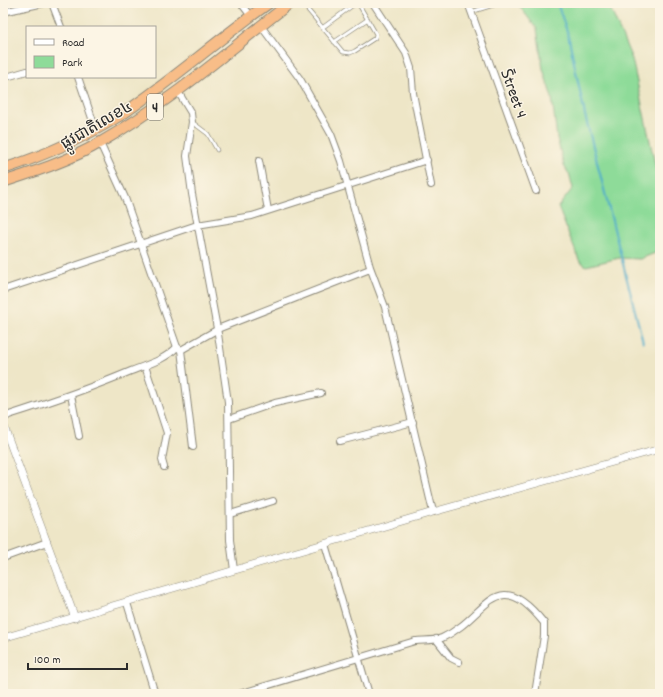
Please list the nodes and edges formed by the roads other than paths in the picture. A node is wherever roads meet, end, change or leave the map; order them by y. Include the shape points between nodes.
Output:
1 (44, 3) edge
2 (52, 3) edge
3 (241, 3) edge
4 (269, 3) edge
5 (290, 3) edge
6 (302, 3) edge
7 (357, 3) edge
8 (373, 3) edge
9 (468, 3) edge
10 (500, 3) edge
11 (3, 12) edge
12 (471, 12) junction
13 (251, 16) junction
14 (368, 19) junction
15 (61, 26) edge
16 (261, 26) junction
17 (322, 28) junction
18 (334, 42) junction
19 (26, 71) edge
20 (3, 78) edge
21 (78, 78) edge
22 (177, 90) junction
23 (192, 122) junction
24 (96, 130) junction
25 (100, 143) junction
26 (216, 150) dead end
27 (427, 160) junction
28 (259, 161) dead end
29 (3, 169) edge
30 (3, 182) edge
31 (349, 186) junction
32 (431, 186) dead end
33 (536, 191) dead end
34 (268, 210) junction
35 (197, 225) junction
36 (140, 244) junction
37 (370, 269) junction
38 (3, 290) edge
39 (217, 331) junction
40 (179, 349) junction
41 (145, 366) junction
42 (321, 393) dead end
43 (71, 395) junction
44 (3, 419) edge
45 (229, 419) junction
46 (413, 422) junction
47 (3, 424) edge
48 (79, 436) dead end
49 (340, 441) dead end
50 (194, 447) dead end
51 (660, 448) edge
52 (164, 467) dead end
53 (273, 501) dead end
54 (433, 512) junction
55 (230, 514) junction
56 (47, 542) junction
57 (325, 544) junction
58 (3, 558) edge
59 (234, 570) junction
60 (127, 603) junction
61 (75, 618) junction
62 (3, 638) edge
63 (436, 639) junction
64 (359, 657) junction
65 (459, 662) dead end
66 (155, 694) edge
67 (238, 694) edge
68 (369, 694) edge
69 (535, 694) edge

1 - 11 street
2 - 15 street
3 - 13 street
4 - 13 highway, ផ្លូវជាតិលេខ៤ / 4
5 - 16 highway, ផ្លូវជាតិលេខ៤ / 4
6 - 17 lane
7 - 14 lane
7 - 17 lane
8 - 27 street via 406,53 411,68 413,93
9 - 12 street, S̄treet 4
10 - 12 lane
12 - 33 street, S̄treet 4
13 - 24 highway, ផ្លូវជាតិលេខ៤ / 4 via 124,112
14 - 18 lane
14 - 18 lane via 376,34 375,38 350,53 343,52
16 - 22 highway, ផ្លូវជាតិលេខ៤ / 4
16 - 31 street via 300,79 331,134
17 - 18 lane
19 - 20 street
21 - 24 street
22 - 23 street via 191,112
22 - 25 highway, ផ្លូវជាតិលេខ៤ / 4
23 - 26 lane via 201,126 208,134
23 - 35 street via 187,156
24 - 29 highway, ផ្លូវជាតិលេខ៤ / 4 via 38,158
25 - 30 highway, ផ្លូវជាតិលេខ៤ / 4 via 50,166
25 - 36 street via 125,198
27 - 31 street
27 - 32 street
28 - 34 street
31 - 34 street
31 - 37 street
34 - 35 street via 252,216
35 - 36 street
35 - 39 street
36 - 38 street
36 - 40 street
37 - 39 street
37 - 46 street via 384,307
39 - 40 street
39 - 45 street
40 - 41 street
40 - 50 street
41 - 43 street
41 - 52 street via 167,433 162,460
42 - 45 street via 275,403
43 - 44 street
43 - 48 street
45 - 55 street
46 - 49 street
46 - 54 street
47 - 56 street
51 - 54 street
53 - 55 street
54 - 57 street
55 - 59 street
56 - 58 street
56 - 61 street
57 - 59 street
57 - 64 street
59 - 60 street
60 - 61 street
60 - 66 street
61 - 62 street
63 - 64 street via 415,641
63 - 65 street via 451,658
63 - 69 street via 448,635 495,596 511,594 525,603 544,623
64 - 67 street
64 - 68 street

